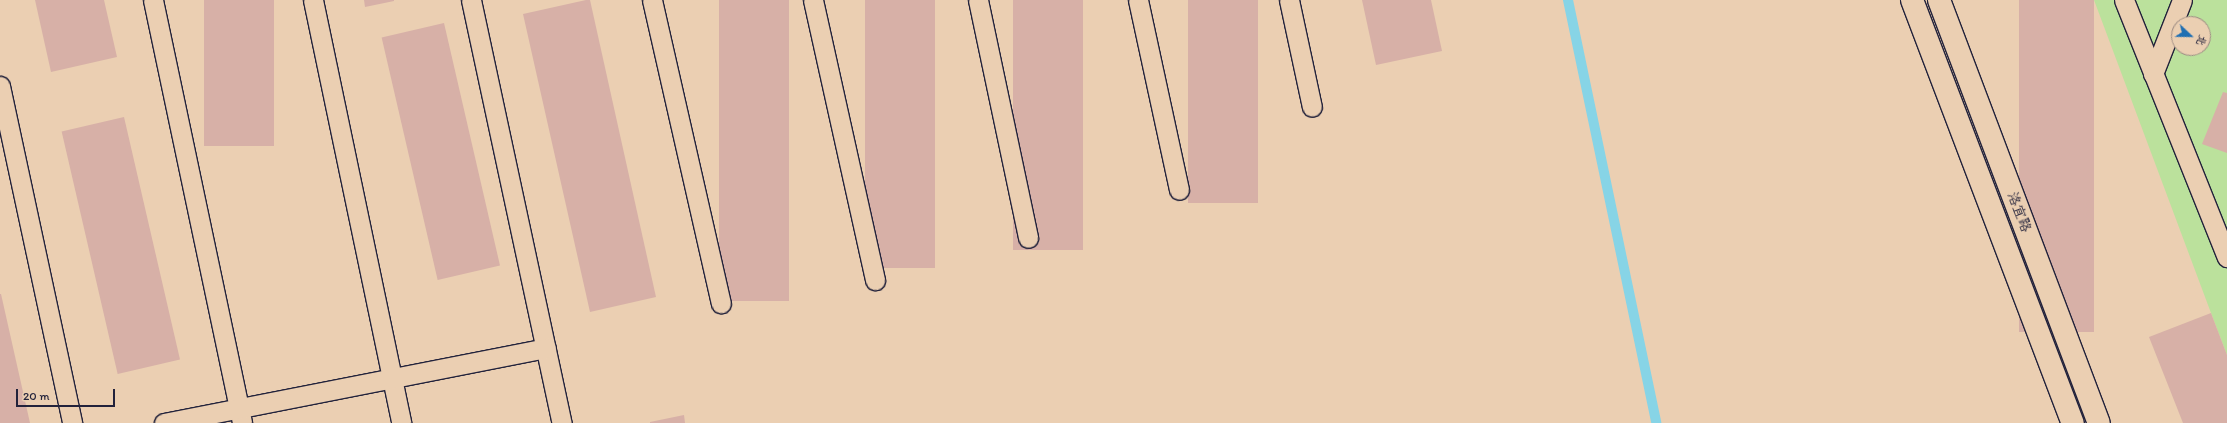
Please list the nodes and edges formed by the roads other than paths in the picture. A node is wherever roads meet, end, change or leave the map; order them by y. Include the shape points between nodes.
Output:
1 (153, 0) edge
2 (312, 0) edge
3 (471, 0) edge
4 (652, 0) edge
5 (813, 0) edge
6 (978, 0) edge
7 (1138, 0) edge
8 (1289, 0) edge
9 (1912, 0) edge
10 (1938, 0) edge
11 (2124, 0) edge
12 (2182, 0) edge
13 (2153, 74) junction
14 (0, 86) edge
15 (1312, 107) dead end
16 (1179, 190) dead end
17 (1028, 238) dead end
18 (2227, 257) edge
19 (875, 280) dead end
20 (721, 303) dead end
21 (546, 348) junction
22 (392, 380) junction
23 (240, 416) edge
24 (72, 423) edge
25 (164, 423) edge
26 (401, 423) edge
27 (562, 423) edge
28 (2073, 423) edge
29 (2099, 423) edge

1 - 23 lane
2 - 22 lane
3 - 21 lane
4 - 20 lane
5 - 19 lane
6 - 17 lane
7 - 16 lane
8 - 15 lane
9 - 28 street, 洛宜路
10 - 29 street, 洛宜路
11 - 13 lane
12 - 13 lane
13 - 18 lane
14 - 24 lane
21 - 22 lane
21 - 27 lane
22 - 23 lane
22 - 26 lane
23 - 25 lane

